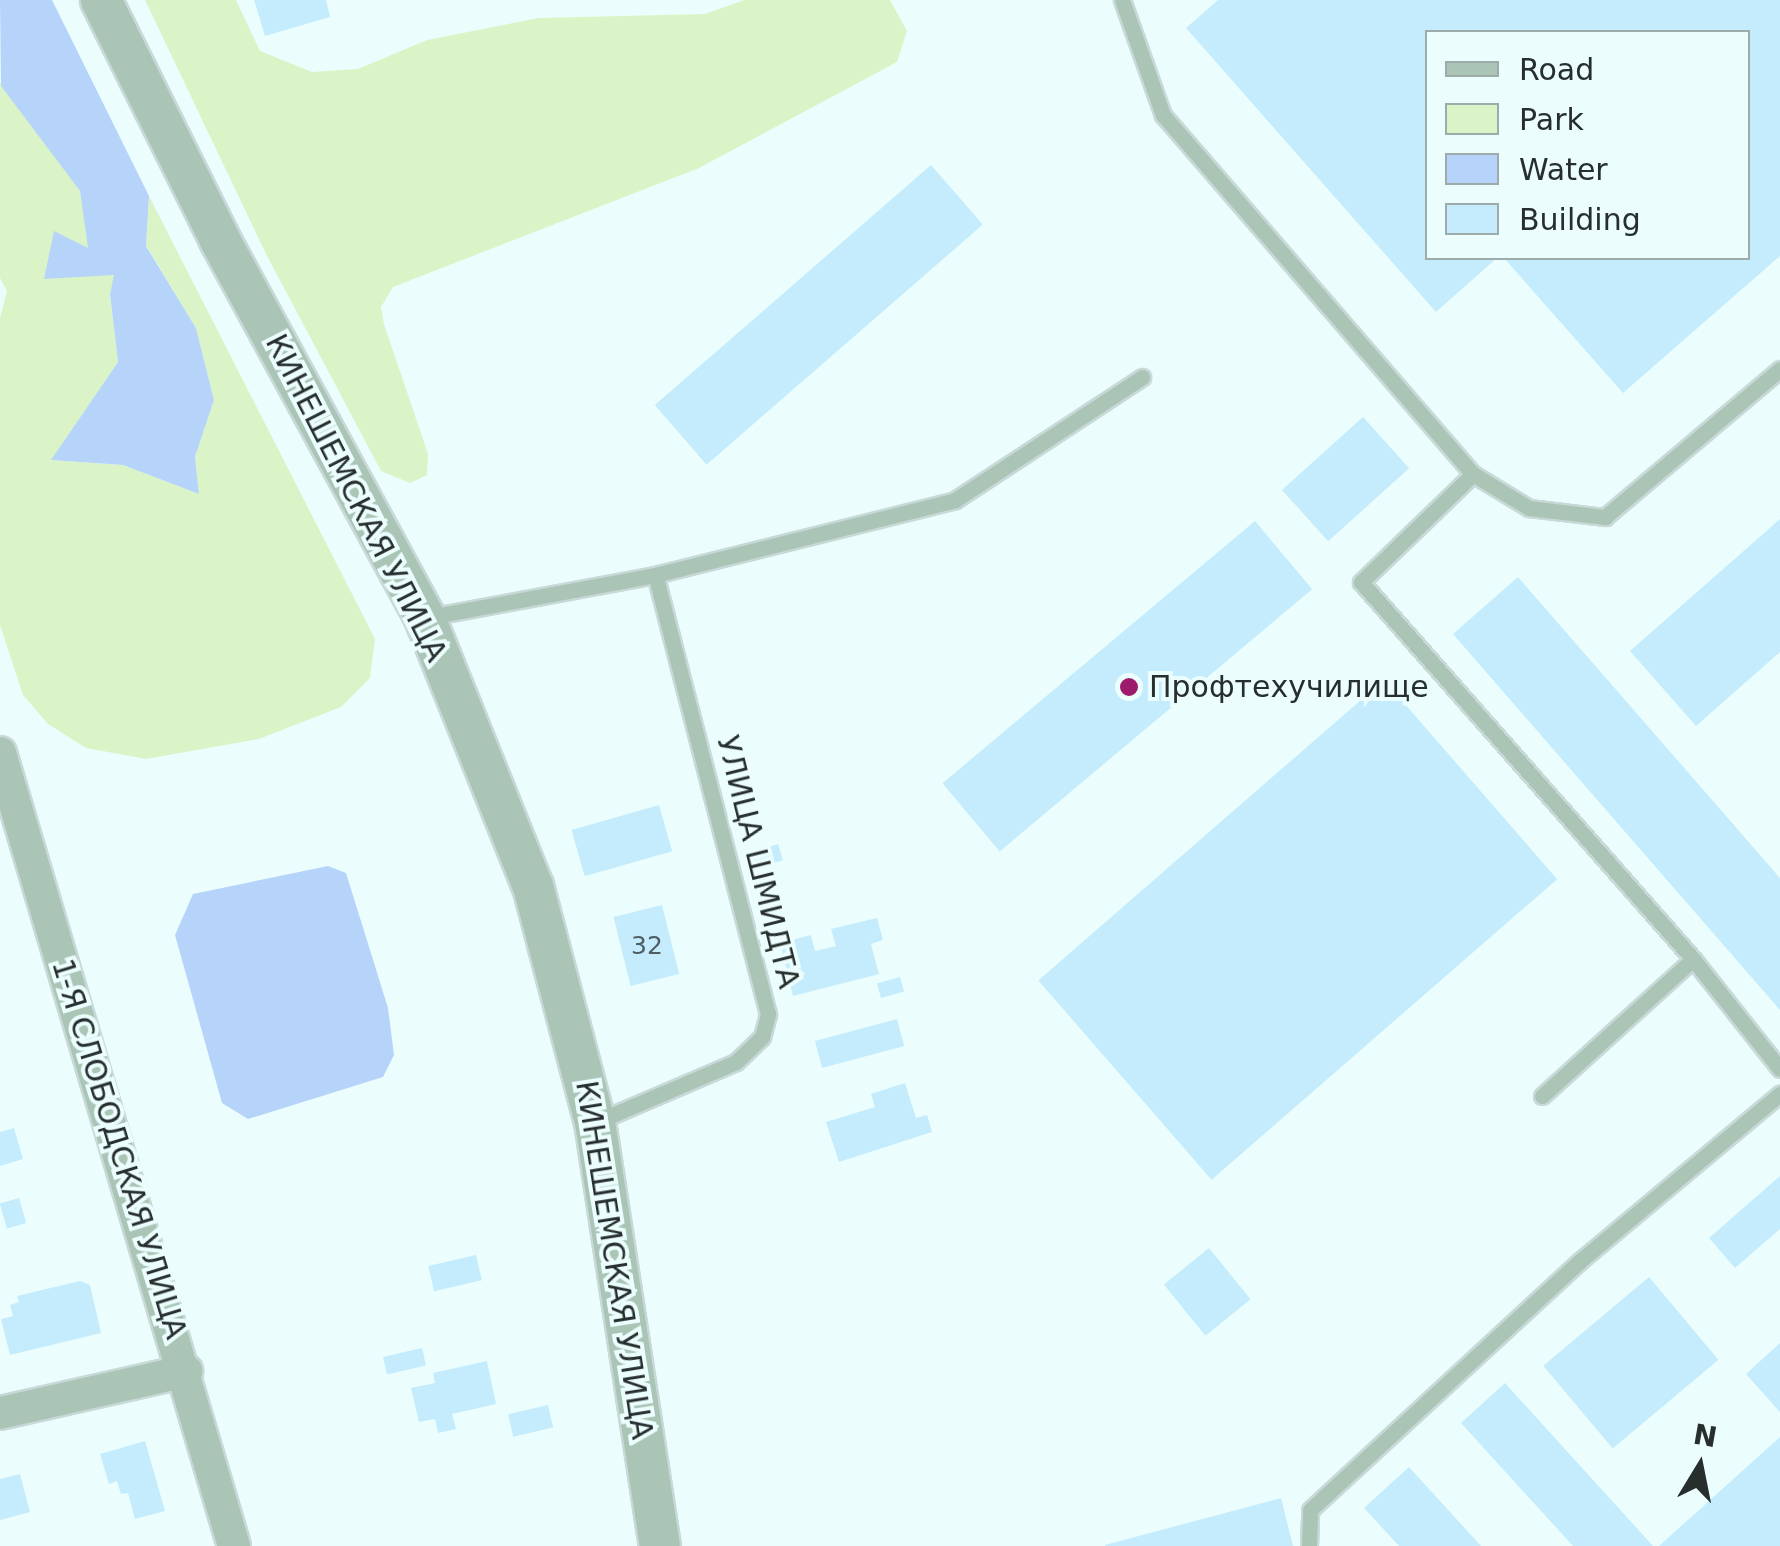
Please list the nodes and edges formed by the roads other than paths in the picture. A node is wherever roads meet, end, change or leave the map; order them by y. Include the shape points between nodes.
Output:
1 (101, 0) edge
2 (1122, 0) edge
3 (1780, 369) edge
4 (1142, 377) dead end
5 (1473, 474) junction
6 (656, 575) junction
7 (425, 618) junction
8 (0, 753) edge
9 (1693, 959) junction
10 (1780, 1070) edge
11 (1780, 1094) edge
12 (1542, 1096) dead end
13 (596, 1122) junction
14 (186, 1371) junction
15 (0, 1413) edge
16 (234, 1546) edge
17 (660, 1546) edge
18 (1309, 1546) edge

1 - 7 street, КИНЕШЕМСКАЯ УЛИЦА via 220,240
2 - 5 lane via 1163,114
3 - 5 lane via 1605,517 1528,508
4 - 6 lane via 955,500
5 - 9 lane via 1360,582
6 - 7 lane
6 - 13 lane, УЛИЦА ШМИДТА via 768,1014 762,1037 736,1062
7 - 13 street, КИНЕШЕМСКАЯ УЛИЦА via 533,886
8 - 14 street, 1-Я СЛОБОДСКАЯ УЛИЦА
9 - 10 lane
9 - 12 lane
11 - 18 lane via 1580,1261 1310,1510
13 - 17 street, КИНЕШЕМСКАЯ УЛИЦА
14 - 15 street
14 - 16 street, 1-Я СЛОБОДСКАЯ УЛИЦА

